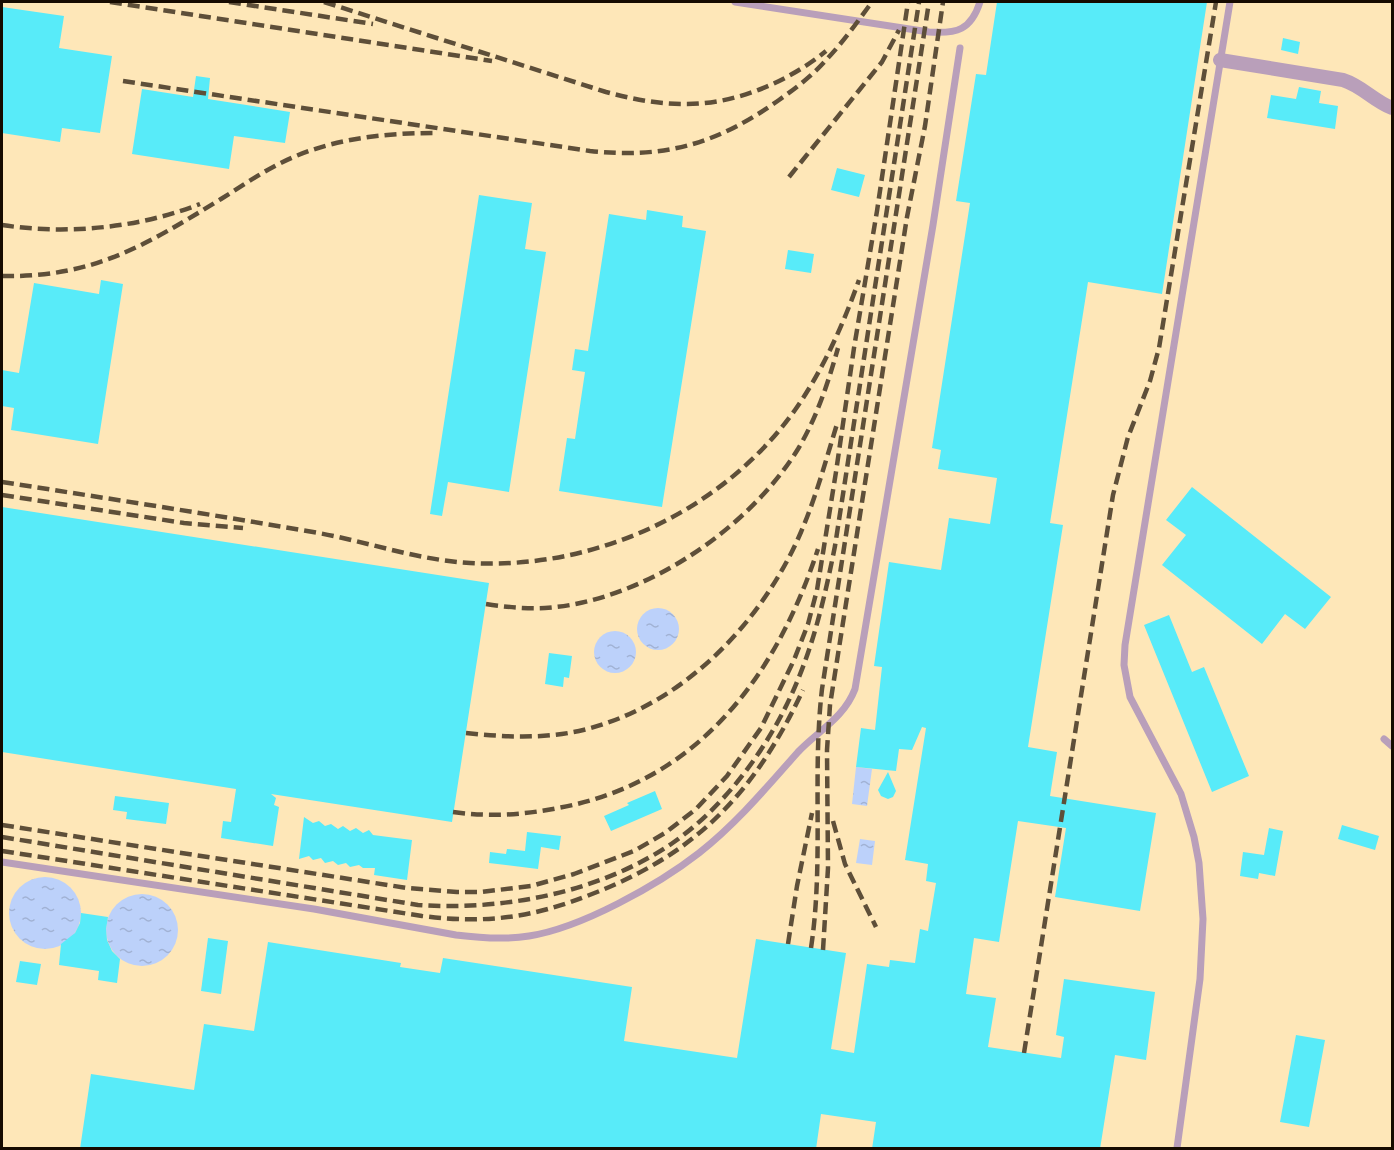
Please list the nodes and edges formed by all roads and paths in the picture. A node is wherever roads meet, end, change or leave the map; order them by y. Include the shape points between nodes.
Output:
1 (735, 2) edge
2 (980, 2) edge
3 (1230, 2) edge
4 (960, 48) dead end
5 (1220, 60) junction
6 (1392, 108) edge
7 (1384, 739) dead end
8 (1392, 746) edge
9 (2, 862) edge
10 (1177, 1149) edge

1 - 2 lane via 946,33 972,20
3 - 5 lane
4 - 9 lane via 855,689 844,710 699,853 664,878 592,915 549,932 501,938
5 - 6 street via 1343,80
5 - 10 lane via 1125,655 1131,697 1181,794 1199,863 1203,919 1200,979
7 - 8 lane

